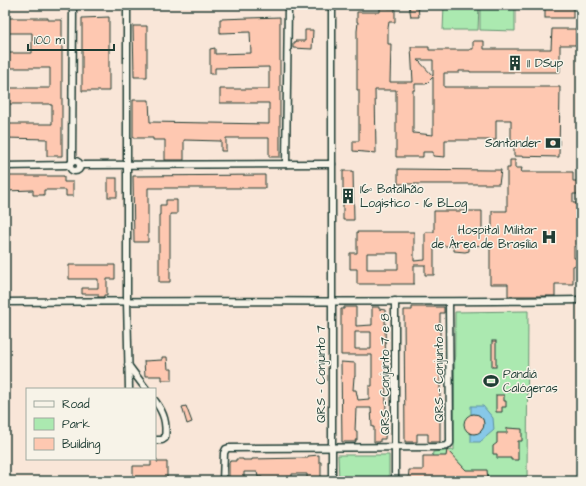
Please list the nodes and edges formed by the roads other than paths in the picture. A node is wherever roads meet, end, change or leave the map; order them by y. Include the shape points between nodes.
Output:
1 (73, 5) edge
2 (127, 5) edge
3 (288, 5) edge
4 (332, 5) edge
5 (71, 163) junction
6 (127, 164) junction
7 (286, 164) junction
8 (332, 164) junction
9 (5, 166) edge
10 (581, 300) edge
11 (127, 301) junction
12 (395, 301) junction
13 (5, 302) edge
14 (332, 302) junction
15 (449, 302) junction
16 (128, 365) junction
17 (129, 388) edge
18 (145, 388) edge
19 (156, 402) edge
20 (156, 440) edge
21 (332, 447) junction
22 (396, 447) junction
23 (223, 481) edge
24 (332, 481) edge
25 (395, 481) edge

1 - 5 street
2 - 6 street
3 - 7 street
4 - 8 street, QRS - Conjunto 7
5 - 6 street via 76,161 80,164
5 - 9 street
6 - 7 street
6 - 11 street
7 - 8 street
8 - 14 street, QRS - Conjunto 7
10 - 15 street
11 - 13 street
11 - 14 street
11 - 16 street
12 - 14 street
12 - 15 street
12 - 22 street, QRS - Conjunto 7 e 8
14 - 21 street, QRS - Conjunto 7
15 - 22 street, QRS - Conjunto 8 via 450,443 440,447
16 - 17 street
16 - 18 street
19 - 20 street via 164,414 166,426 165,438
21 - 22 street
21 - 23 street via 229,448 224,453
21 - 24 street, QRS - Conjunto 7
22 - 25 street, QRS - Conjunto 7 e 8

